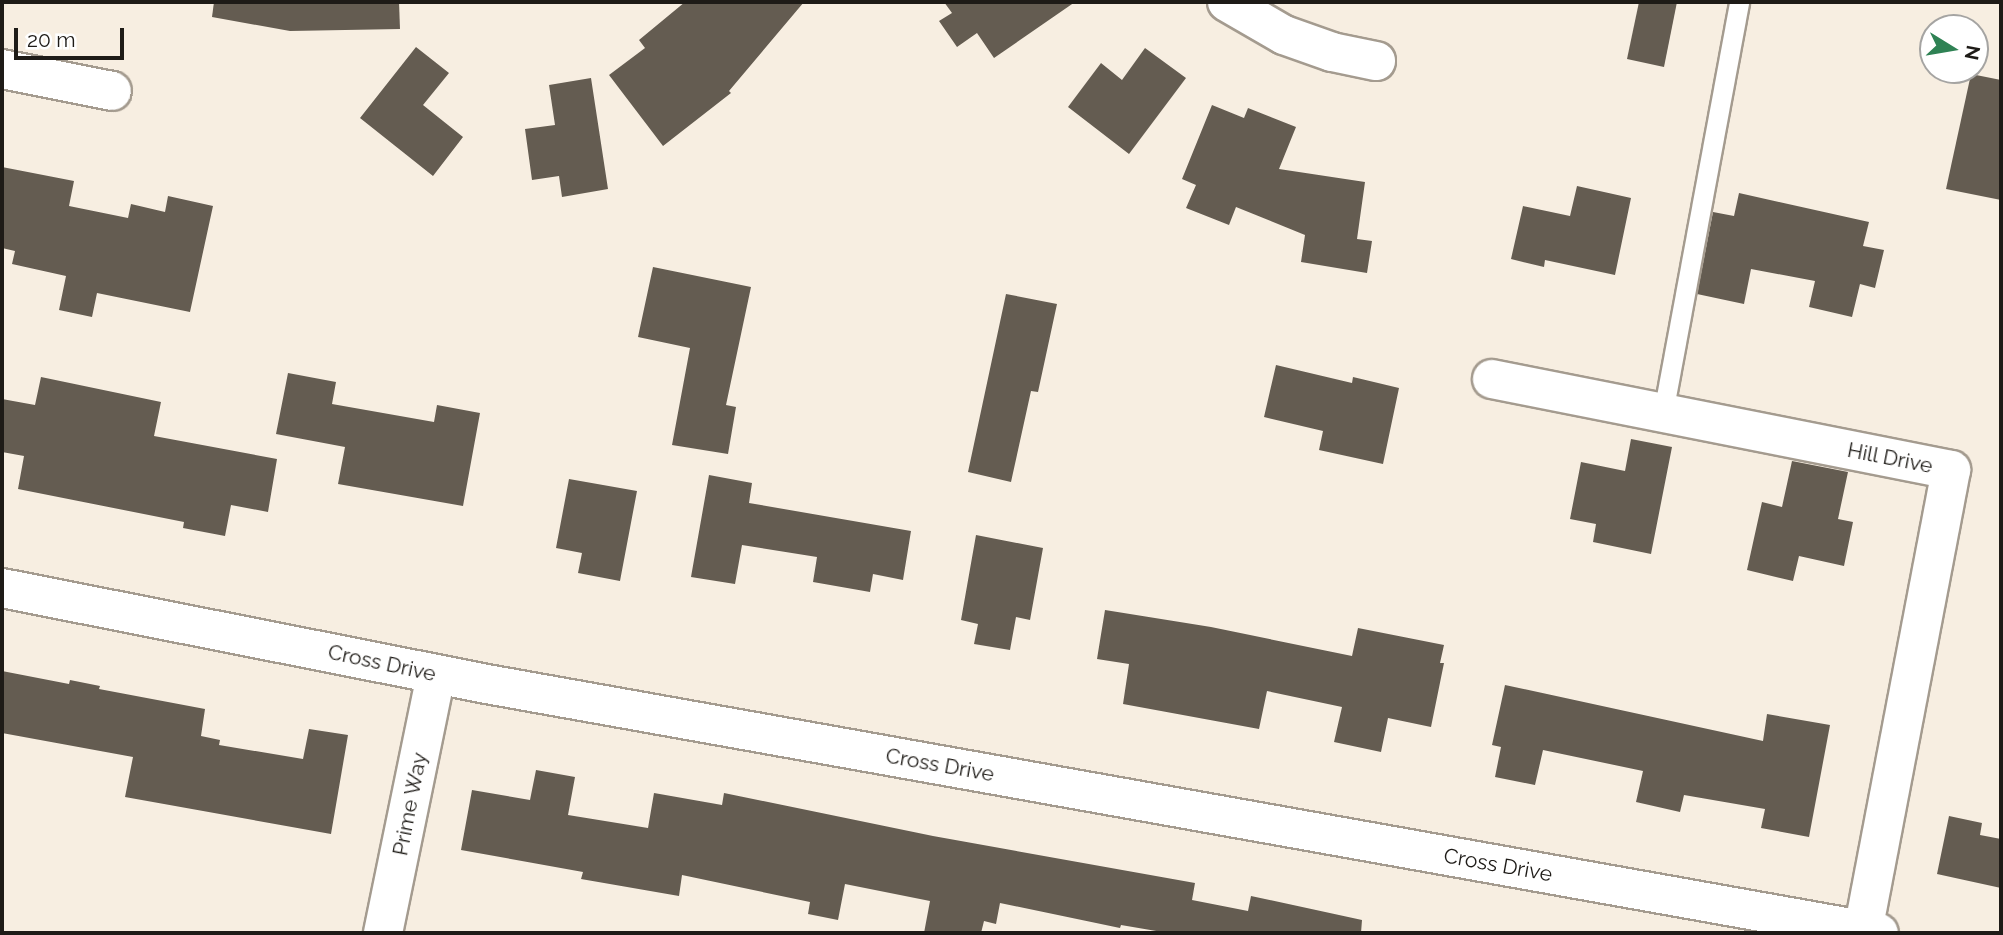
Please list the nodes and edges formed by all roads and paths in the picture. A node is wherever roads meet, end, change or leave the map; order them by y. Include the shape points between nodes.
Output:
1 (1227, 2) edge
2 (1739, 2) edge
3 (1376, 61) dead end
4 (2, 69) edge
5 (112, 91) dead end
6 (1492, 379) dead end
7 (1663, 413) junction
8 (2, 588) edge
9 (436, 675) junction
10 (1871, 932) edge
11 (383, 933) edge

1 - 3 street via 1284,35
2 - 7 lane
4 - 5 street
6 - 7 street, Hill Drive
7 - 10 street, Hill Drive via 1951,470
8 - 9 street, Cross Drive
9 - 10 street, Cross Drive
9 - 11 street, Prime Way

